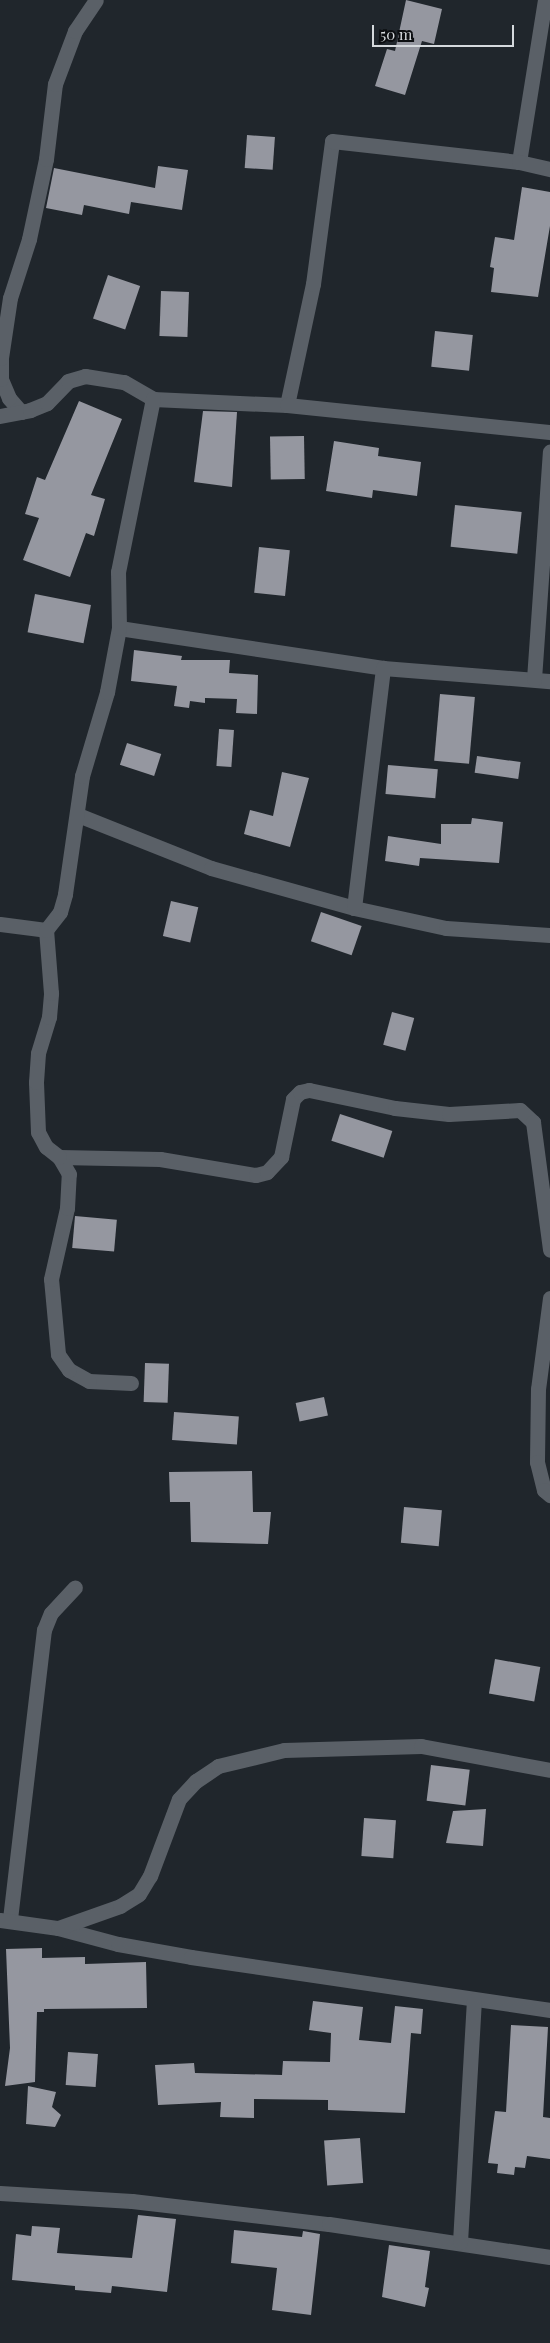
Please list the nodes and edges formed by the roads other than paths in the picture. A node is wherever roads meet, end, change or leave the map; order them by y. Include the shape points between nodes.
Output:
1 (96, 0) edge
2 (546, 0) edge
3 (519, 162) junction
4 (550, 169) edge
5 (153, 399) junction
6 (287, 405) junction
7 (21, 412) junction
8 (0, 416) edge
9 (550, 432) edge
10 (550, 452) edge
11 (119, 628) junction
12 (383, 668) junction
13 (534, 679) junction
14 (550, 681) edge
15 (78, 815) junction
16 (354, 908) junction
17 (0, 924) edge
18 (46, 930) junction
19 (550, 935) edge
20 (58, 1157) junction
21 (550, 1250) edge
22 (550, 1298) edge
23 (131, 1383) dead end
24 (550, 1495) edge
25 (75, 1587) dead end
26 (550, 1770) edge
27 (5, 1919) edge
28 (58, 1928) junction
29 (474, 2000) junction
30 (550, 2010) edge
31 (0, 2193) edge
32 (460, 2242) junction
33 (550, 2257) edge

1 - 7 street via 75,31 55,84 46,160 29,239 10,298 1,380 9,398
2 - 3 street
3 - 4 street
3 - 6 street via 332,141 313,284
5 - 6 street
5 - 7 street via 124,382 103,377 76,377 47,403
5 - 11 street via 118,572
6 - 9 street
7 - 8 street
10 - 13 street
11 - 12 street
11 - 15 street via 107,692 82,776
12 - 13 street
12 - 16 street
13 - 14 street
15 - 16 street via 211,868
15 - 18 street via 60,912
16 - 19 street via 446,928
17 - 18 street
18 - 20 street via 52,993 36,1067 36,1109 38,1132 46,1147
20 - 21 street via 160,1159 256,1175 267,1172 282,1157 293,1099 300,1092 309,1090 394,1108 449,1114 520,1110 533,1122
20 - 23 street via 69,1174 67,1208 51,1279 58,1354 69,1370 89,1381
22 - 24 street via 538,1389 537,1462 544,1490
25 - 27 street via 51,1613 44,1630
26 - 28 street via 421,1746 284,1750 218,1766 196,1781 179,1800 150,1876 139,1894 120,1906
27 - 28 street
28 - 29 street via 118,1944 191,1957
29 - 30 street
29 - 32 street
31 - 32 street via 132,2200
32 - 33 street

